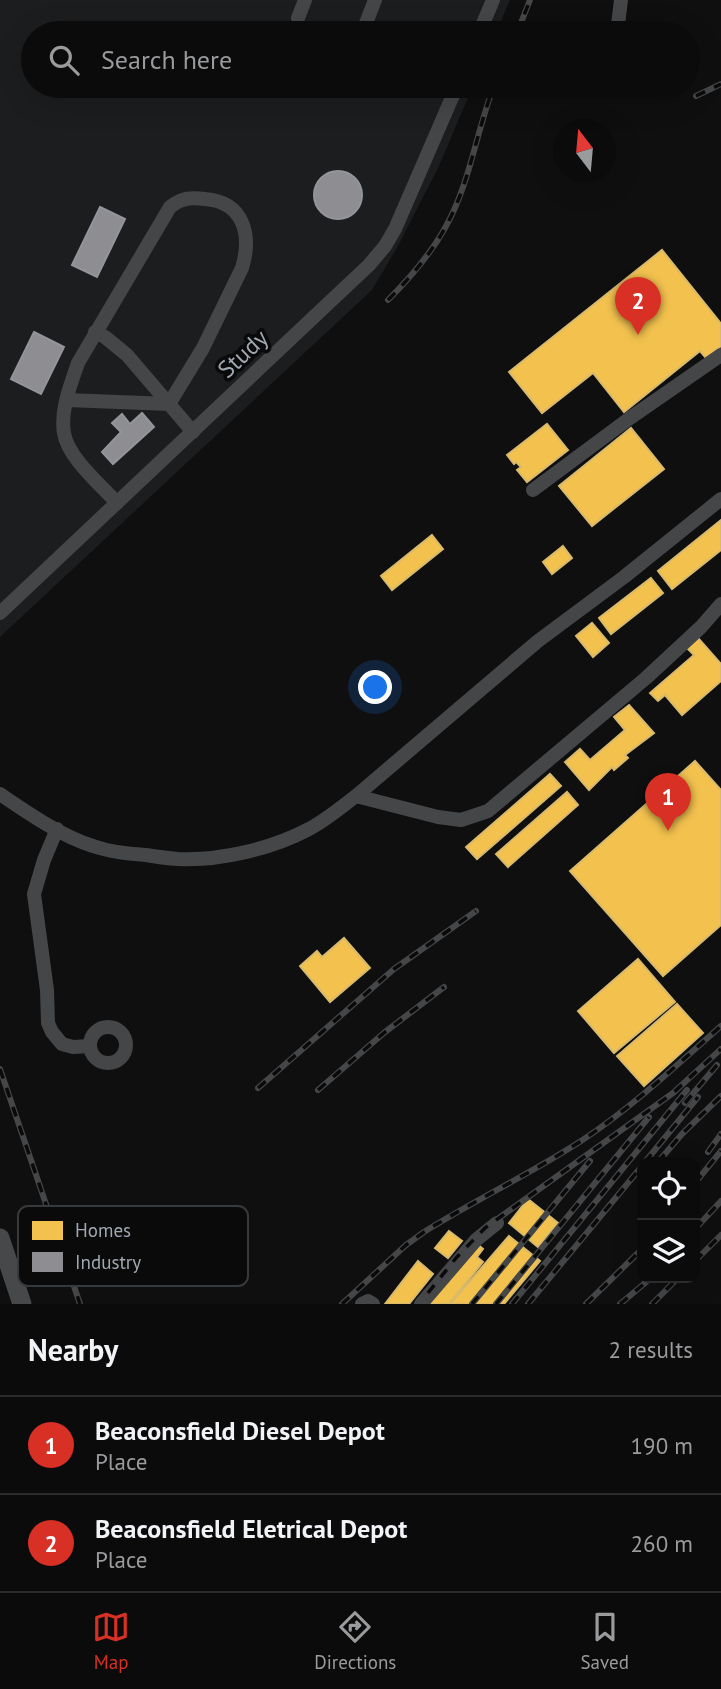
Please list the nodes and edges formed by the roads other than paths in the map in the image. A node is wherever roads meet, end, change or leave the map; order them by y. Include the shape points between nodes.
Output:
1 (305, 0) edge
2 (375, 0) edge
3 (493, 0) edge
4 (621, 0) edge
5 (298, 18) dead end
6 (367, 21) edge
7 (484, 21) edge
8 (618, 21) edge
9 (452, 98) edge
10 (95, 332) junction
11 (721, 355) edge
12 (67, 400) junction
13 (169, 404) junction
14 (192, 432) junction
15 (534, 490) dead end
16 (721, 499) edge
17 (117, 503) junction
18 (721, 604) edge
19 (0, 613) edge
20 (0, 794) edge
21 (356, 796) junction
22 (57, 829) junction
23 (90, 1046) dead end
24 (497, 1223) dead end
25 (0, 1238) edge
26 (22, 1304) edge
27 (362, 1304) edge
28 (373, 1304) edge
29 (421, 1304) edge

1 - 5 street
2 - 6 street
3 - 7 street
4 - 8 street
9 - 14 street, Study via 385,246 349,286
10 - 12 street via 78,363
10 - 13 street via 118,347
10 - 13 street via 170,207 191,197 219,200 231,207 245,230 242,268
11 - 15 street
12 - 13 street
12 - 17 street via 64,433 69,448
13 - 14 street
14 - 17 street, Study
16 - 21 street via 538,641
17 - 19 street, Study
18 - 21 street via 646,678 488,811 461,820
20 - 22 street
21 - 22 street via 307,830 245,852 210,858 122,853
22 - 23 street via 34,894 48,1023 62,1044
24 - 29 street via 476,1240
25 - 26 highway
27 - 28 street

